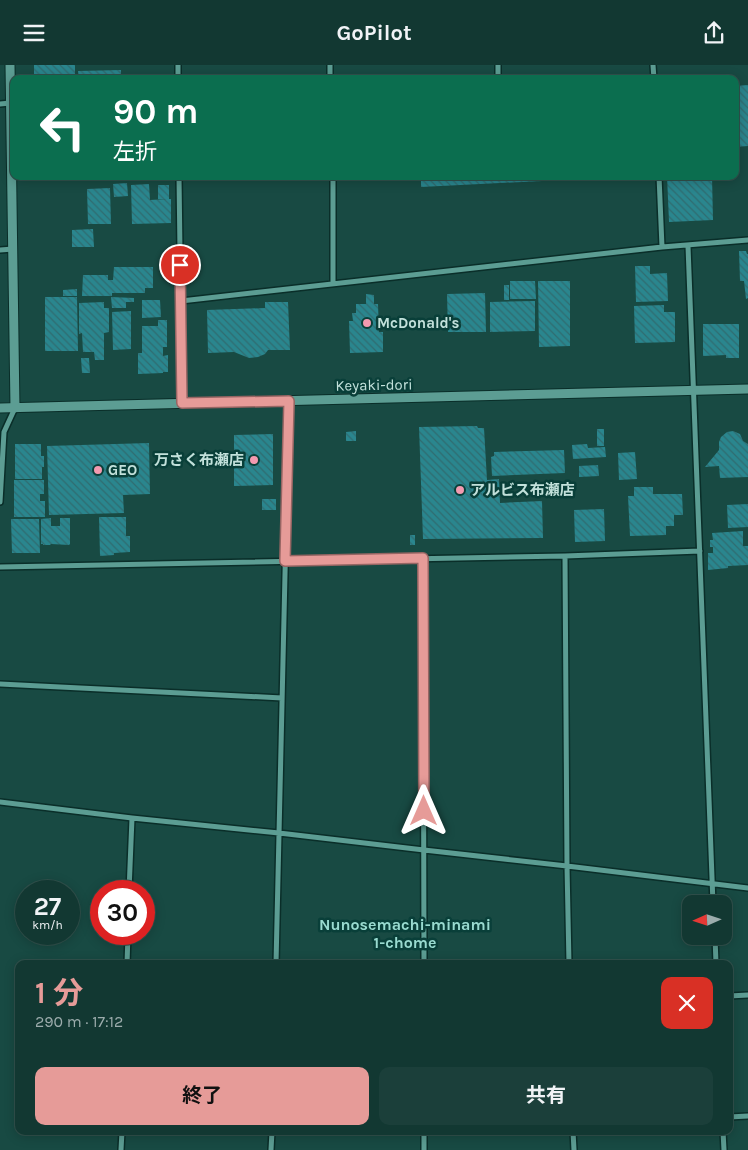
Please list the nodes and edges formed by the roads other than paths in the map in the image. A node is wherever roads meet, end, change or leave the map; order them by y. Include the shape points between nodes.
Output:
1 (10, 65) edge
2 (0, 103) edge
3 (10, 103) joint
4 (12, 180) edge
5 (179, 180) edge
6 (333, 180) edge
7 (658, 180) edge
8 (748, 239) edge
9 (688, 246) junction
10 (662, 247) junction
11 (13, 249) junction
12 (0, 250) edge
13 (333, 283) junction
14 (181, 301) junction
15 (748, 389) edge
16 (694, 390) junction
17 (289, 401) junction
18 (182, 403) junction
19 (0, 408) edge
20 (15, 408) junction
21 (0, 502) edge
22 (700, 551) junction
23 (565, 556) junction
24 (423, 558) junction
25 (285, 561) junction
26 (0, 567) edge
27 (0, 684) edge
28 (282, 698) junction
29 (0, 802) edge
30 (132, 818) junction
31 (279, 833) junction
32 (424, 851) junction
33 (567, 865) junction
34 (129, 880) edge
35 (713, 884) junction
36 (748, 888) edge
37 (714, 895) edge
38 (128, 945) edge
39 (715, 945) edge
40 (127, 960) edge
41 (276, 960) edge
42 (424, 960) edge
43 (570, 960) edge
44 (716, 960) edge
45 (748, 995) edge
46 (733, 996) edge
47 (748, 1116) edge
48 (733, 1117) edge
49 (122, 1135) edge
50 (272, 1135) edge
51 (424, 1135) edge
52 (573, 1135) edge
53 (723, 1135) edge
54 (121, 1150) edge
55 (271, 1150) edge
56 (424, 1150) edge
57 (574, 1150) edge
58 (724, 1150) edge

1 - 3 street
2 - 3 street
4 - 11 street
5 - 14 street
6 - 13 street
7 - 10 street
8 - 9 street
9 - 10 street
9 - 16 street
10 - 13 street
11 - 12 street
11 - 20 street
13 - 14 street
14 - 18 street
15 - 16 street, Keyaki-dori
16 - 17 street, Keyaki-dori
16 - 22 street
17 - 18 street, Keyaki-dori
17 - 25 street
18 - 20 street, Keyaki-dori
19 - 20 street, Keyaki-dori
20 - 21 street via 4,432
22 - 23 street
22 - 35 street
23 - 24 street
23 - 33 street
24 - 25 street
24 - 32 street
25 - 26 street
25 - 28 street
27 - 28 street
28 - 31 street
29 - 30 street
30 - 31 street
30 - 34 street
31 - 32 street
31 - 41 street
32 - 33 street
32 - 42 street
33 - 35 street
33 - 43 street
35 - 36 street
35 - 37 street
38 - 40 street
39 - 44 street
45 - 46 street
47 - 48 street
49 - 54 street
50 - 55 street
51 - 56 street
52 - 57 street
53 - 58 street

